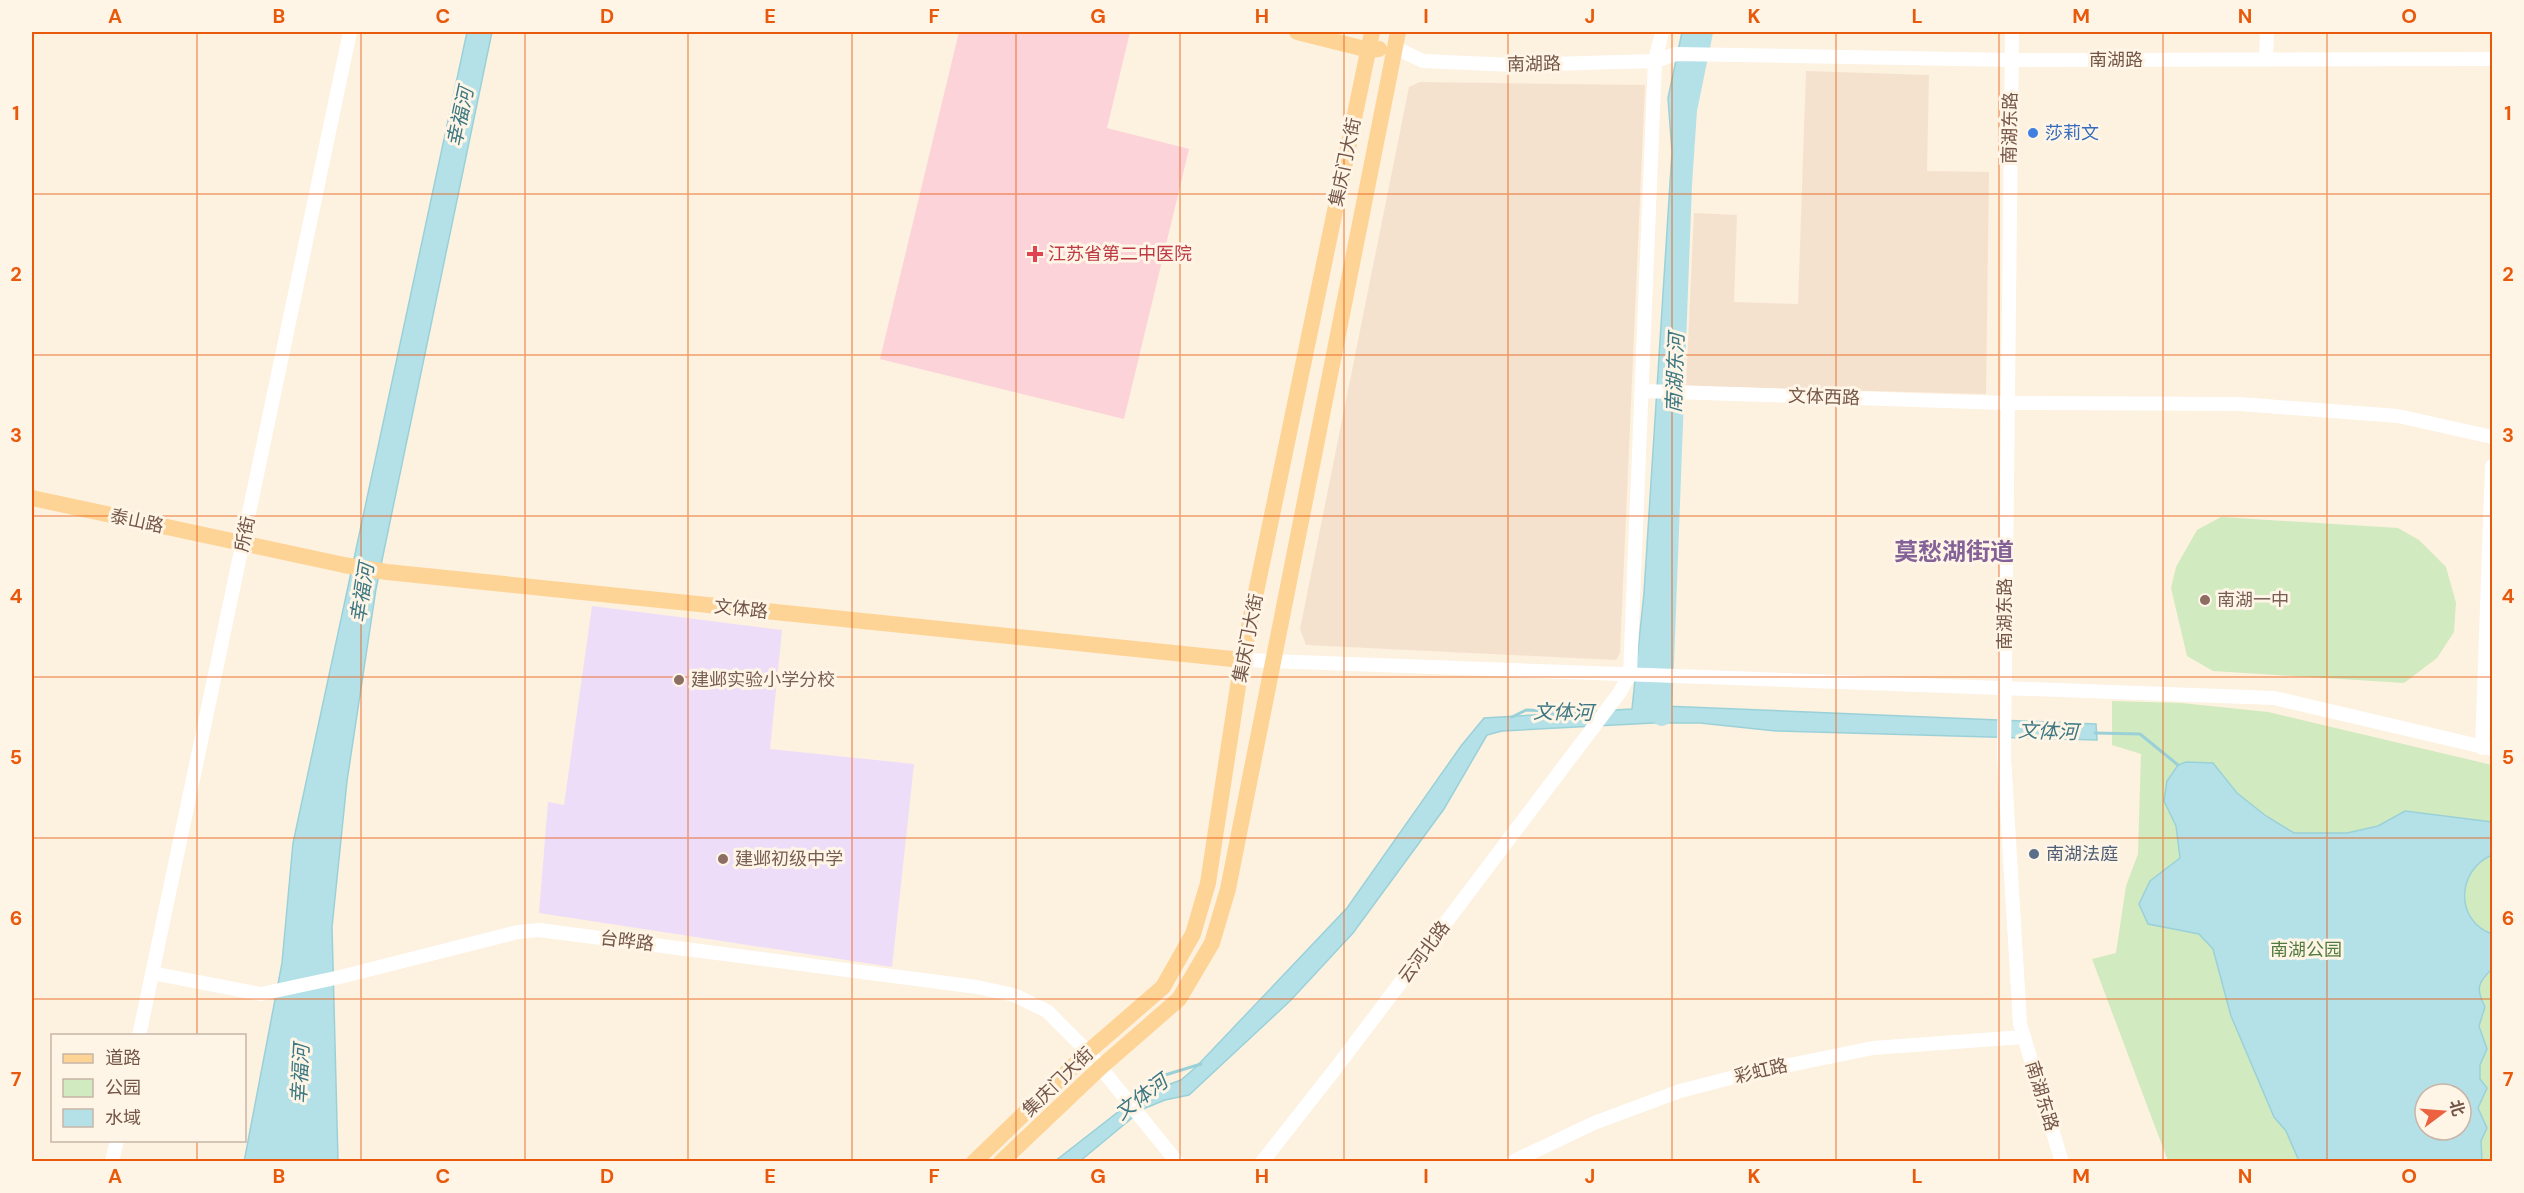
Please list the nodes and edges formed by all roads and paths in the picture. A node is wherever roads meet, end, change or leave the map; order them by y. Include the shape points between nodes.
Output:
1 (350, 32) edge
2 (1297, 32) edge
3 (1372, 32) edge
4 (1378, 32) edge
5 (1662, 32) edge
6 (2012, 32) edge
7 (2267, 32) edge
8 (1396, 39) edge
9 (1368, 50) junction
10 (2493, 58) edge
11 (2011, 60) junction
12 (2266, 60) junction
13 (1655, 61) junction
14 (1642, 391) junction
15 (2006, 403) junction
16 (2493, 436) edge
17 (2493, 466) edge
18 (32, 498) edge
19 (243, 544) junction
20 (1242, 660) junction
21 (1273, 662) junction
22 (1633, 674) junction
23 (2005, 687) junction
24 (2487, 748) edge
25 (152, 973) junction
26 (139, 1034) edge
27 (2023, 1037) junction
28 (1088, 1052) junction
29 (1101, 1067) junction
30 (117, 1142) edge
31 (112, 1161) edge
32 (974, 1161) edge
33 (1001, 1161) edge
34 (1177, 1161) edge
35 (1262, 1161) edge
36 (1512, 1161) edge
37 (2062, 1161) edge

1 - 19 street, 所街
2 - 9 main road
3 - 9 main road, 集庆门大街
4 - 8 main road
5 - 13 street
6 - 11 street, 南湖东路
7 - 12 street
8 - 9 main road
8 - 13 street, 南湖路 via 1423,61 1513,65
8 - 21 main road, 集庆门大街
9 - 20 main road, 集庆门大街
10 - 12 street, 南湖路
11 - 12 street, 南湖路
11 - 13 street, 南湖路 via 1676,54
11 - 15 street, 南湖东路
13 - 14 street
14 - 15 street, 文体西路
14 - 22 street
15 - 16 street, 文体西路 via 2262,406 2398,416
15 - 23 street, 南湖东路
17 - 24 street
18 - 19 main road, 泰山路
19 - 20 main road, 文体路 via 382,571
19 - 25 street, 所街
20 - 21 street
20 - 28 main road, 集庆门大街 via 1208,884 1193,934 1163,987
21 - 22 street
21 - 29 main road, 集庆门大街 via 1228,889 1212,943 1179,999
22 - 23 street
22 - 35 street, 云河北路
23 - 24 street via 2274,698
23 - 27 street, 南湖东路 via 2004,757
25 - 26 street, 所街
25 - 28 street, 台晔路 via 261,994 539,930 828,966 1014,995 1047,1011
27 - 36 street, 彩虹路 via 1873,1047 1746,1074 1680,1091
27 - 37 street, 南湖东路
28 - 29 street, 台晔路
28 - 32 main road, 集庆门大街
29 - 33 main road, 集庆门大街
29 - 34 street, 台晔路
30 - 31 street

